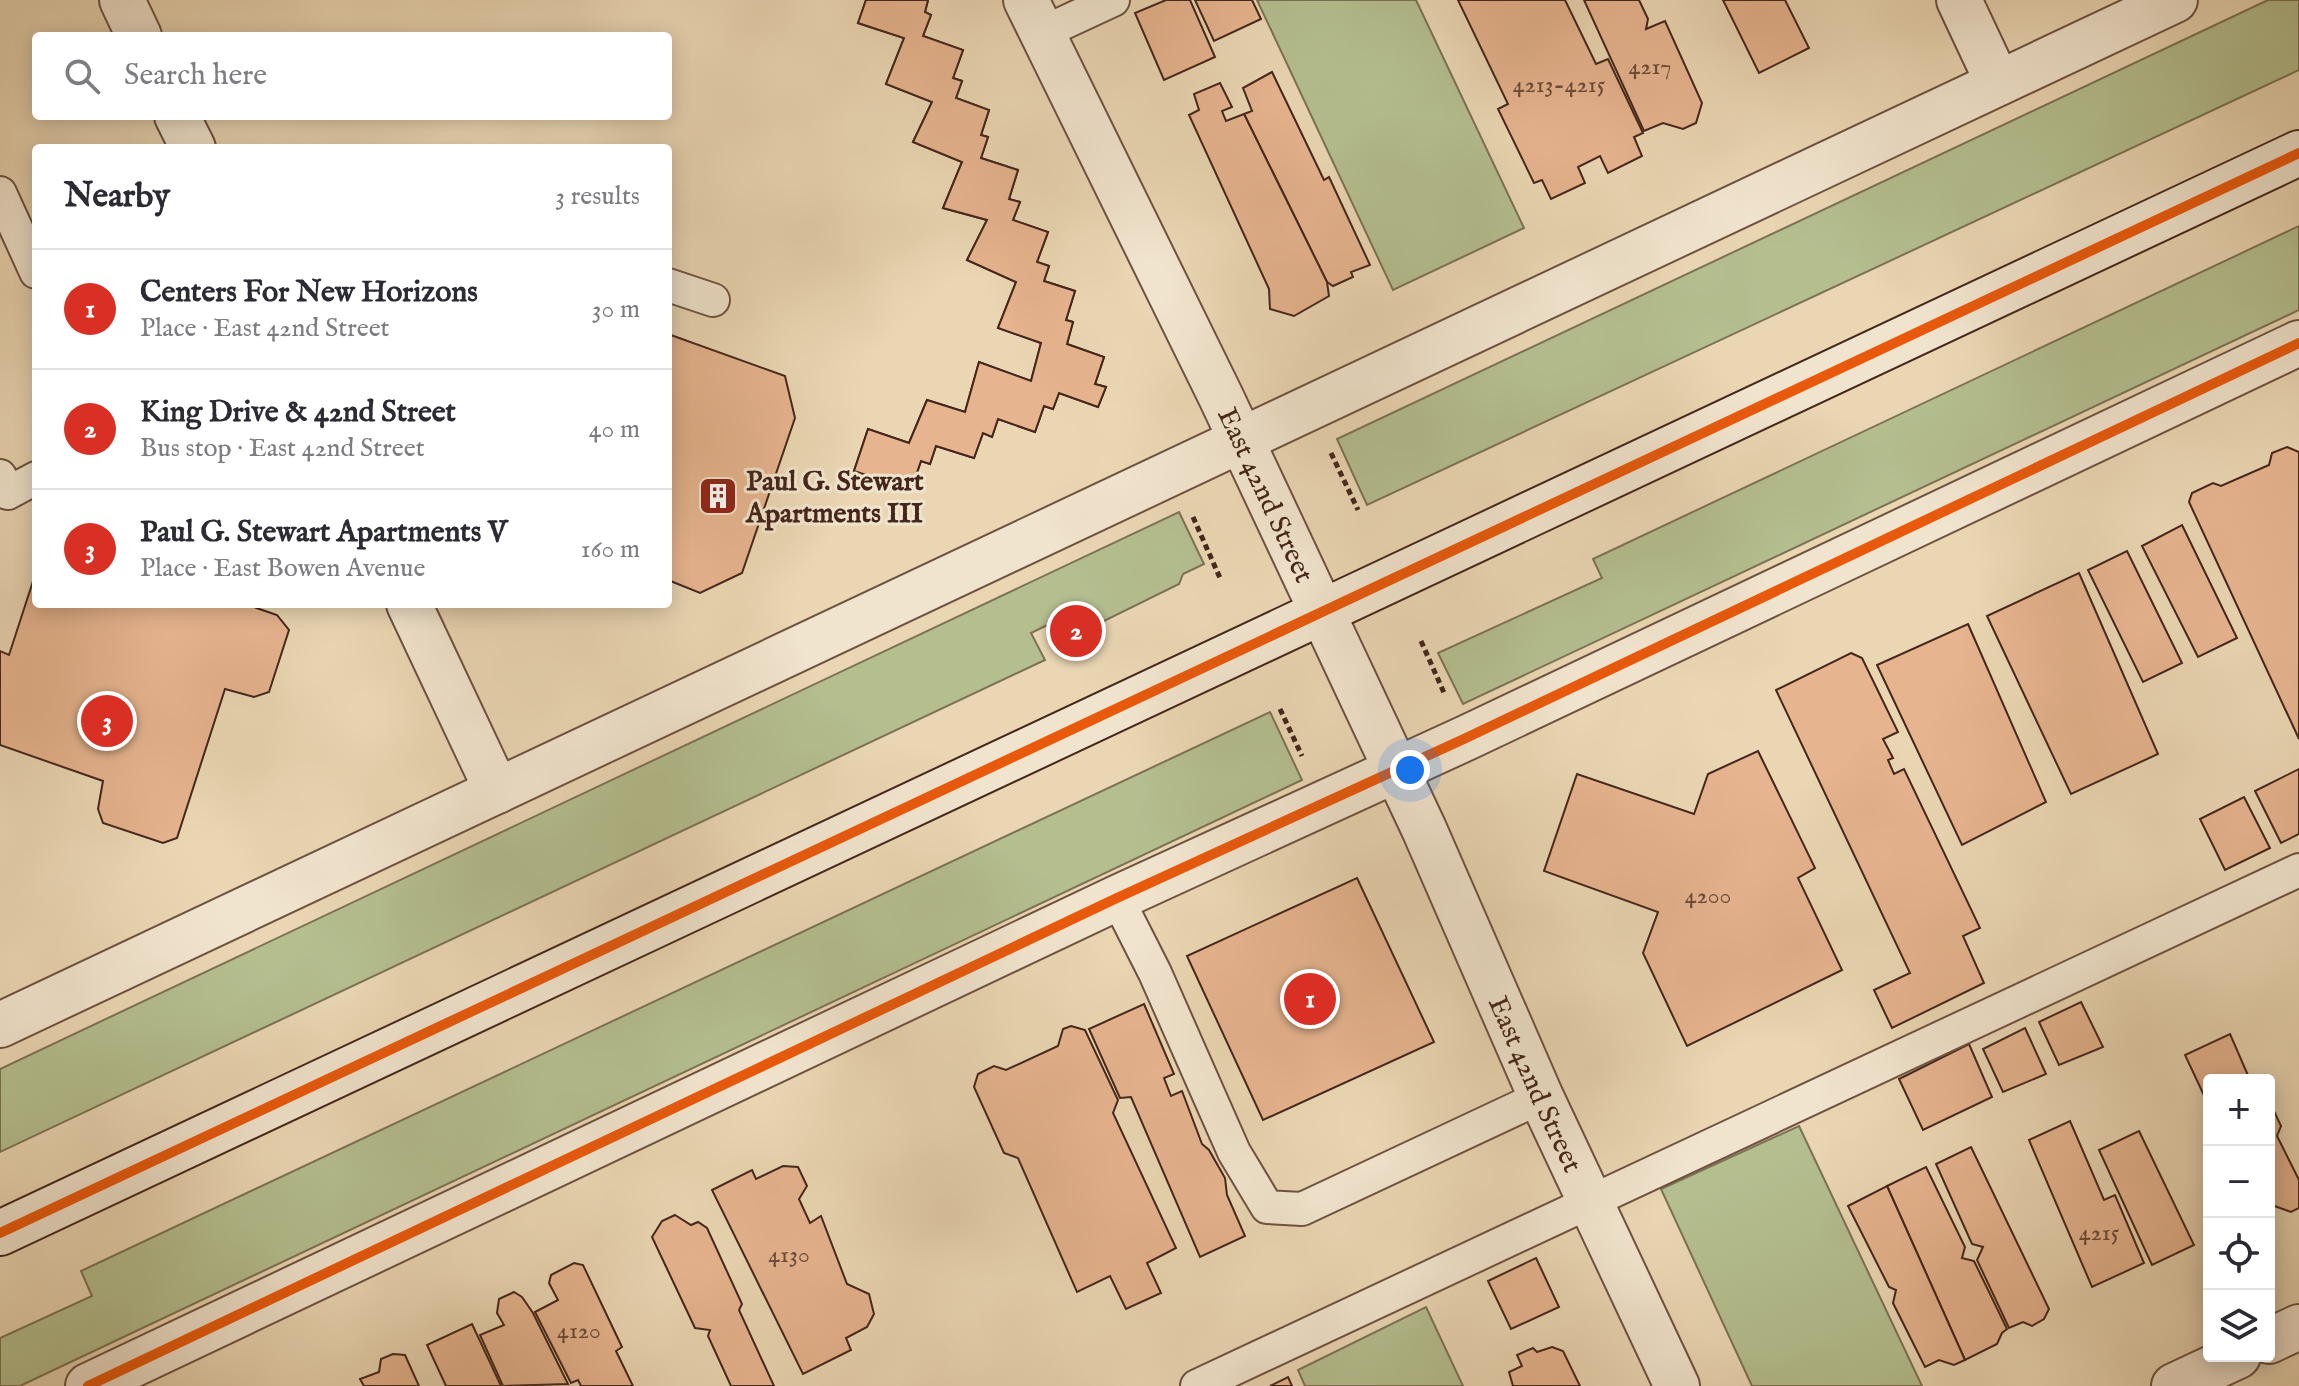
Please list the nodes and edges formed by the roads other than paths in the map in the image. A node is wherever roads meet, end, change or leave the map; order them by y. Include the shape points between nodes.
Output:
1 (122, 0) edge
2 (1113, 0) edge
3 (1959, 0) edge
4 (2175, 0) edge
5 (1034, 17) edge
6 (137, 32) edge
7 (1998, 83) junction
8 (179, 120) edge
9 (191, 144) edge
10 (2299, 153) edge
11 (0, 193) edge
12 (32, 263) edge
13 (672, 286) edge
14 (713, 300) dead end
15 (2299, 343) edge
16 (1241, 441) junction
17 (32, 479) edge
18 (3, 490) edge
19 (411, 608) edge
20 (1322, 613) junction
21 (1396, 771) junction
22 (497, 791) junction
23 (2299, 870) edge
24 (1117, 898) junction
25 (0, 1025) edge
26 (1541, 1097) junction
27 (1590, 1203) junction
28 (0, 1233) edge
29 (2299, 1327) edge
30 (2275, 1338) edge
31 (2225, 1362) edge
32 (88, 1386) edge
33 (1197, 1386) edge
34 (1677, 1386) edge
35 (2174, 1386) edge

1 - 6 street
2 - 5 lane
3 - 7 street
4 - 7 street
5 - 16 street, East 42nd Street
7 - 16 street
8 - 9 street
10 - 20 street
11 - 12 lane
13 - 14 lane
15 - 21 street
16 - 20 street, East 42nd Street
16 - 22 street
17 - 18 lane
19 - 22 street
20 - 21 street, East 42nd Street
20 - 28 street
21 - 24 street
21 - 26 street, East 42nd Street
22 - 25 street
23 - 27 lane
24 - 26 lane via 1234,1152 1267,1207 1302,1209
24 - 32 street
26 - 27 street, East 42nd Street
27 - 33 lane
27 - 34 street, East 42nd Street
29 - 30 street
31 - 35 street

